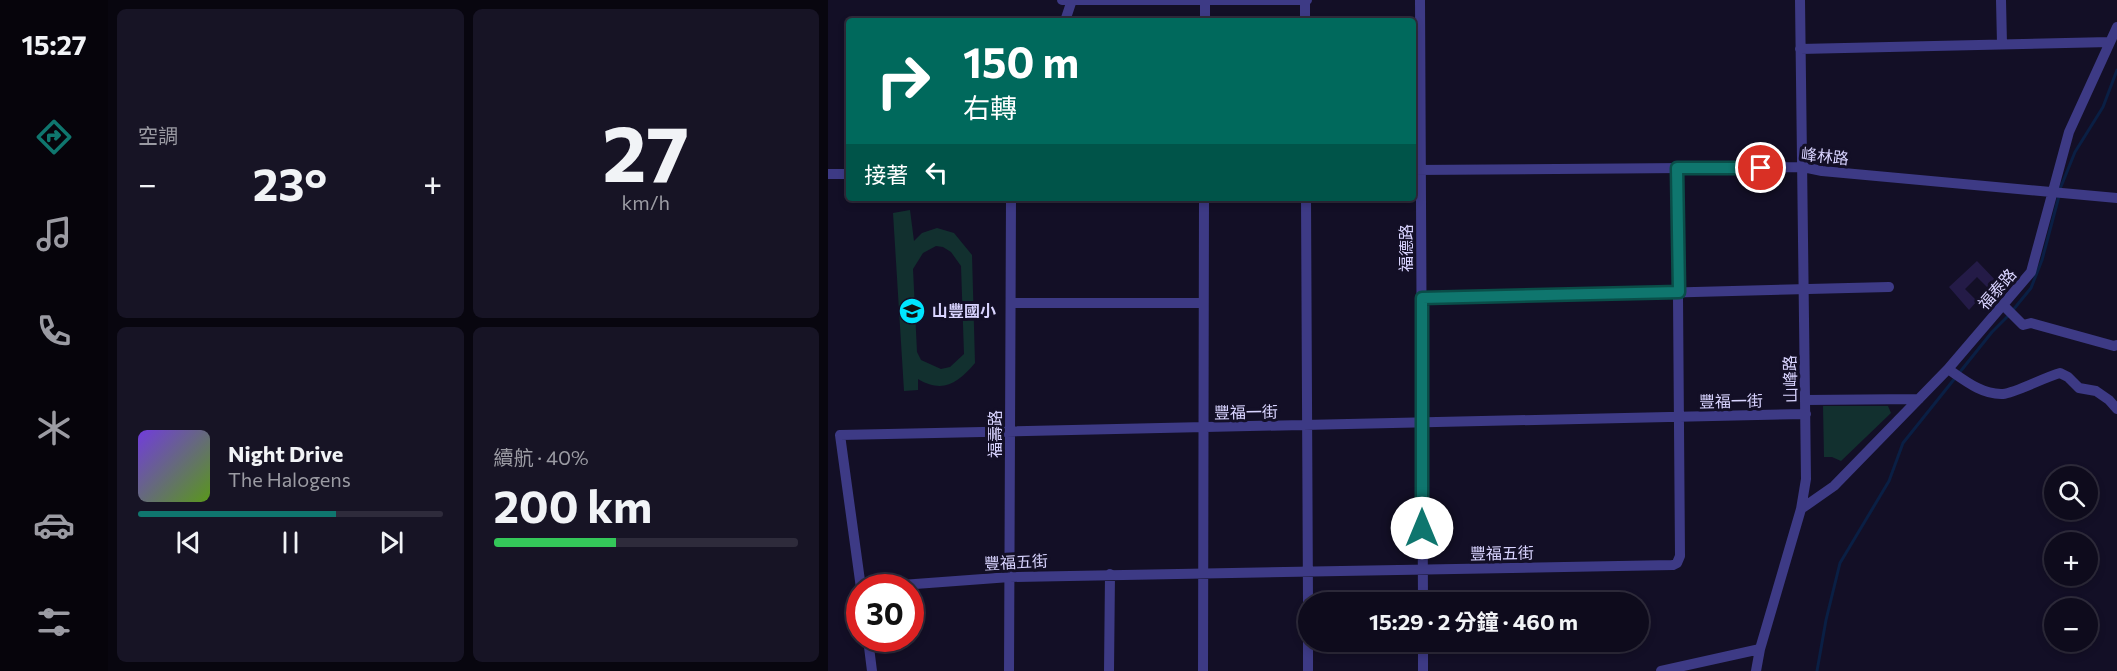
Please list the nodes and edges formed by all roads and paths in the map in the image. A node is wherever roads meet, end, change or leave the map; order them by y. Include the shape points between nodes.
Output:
1 (1068, 0) edge
2 (1306, 0) edge
3 (1420, 0) edge
4 (1800, 0) edge
5 (2001, 0) edge
6 (1205, 1) edge
7 (1065, 18) edge
8 (1205, 18) edge
9 (1305, 18) edge
10 (2117, 27) edge
11 (2110, 42) junction
12 (2002, 44) junction
13 (1800, 49) junction
14 (1803, 167) junction
15 (1677, 168) junction
16 (1417, 170) edge
17 (828, 174) edge
18 (846, 174) edge
19 (2052, 193) junction
20 (2117, 198) edge
21 (1011, 201) edge
22 (1204, 201) edge
23 (1306, 201) edge
24 (1889, 287) dead end
25 (1804, 289) junction
26 (1679, 292) junction
27 (1422, 298) junction
28 (1011, 303) junction
29 (1203, 303) junction
30 (2003, 305) junction
31 (2117, 345) edge
32 (1948, 369) junction
33 (1919, 399) junction
34 (1806, 400) junction
35 (2117, 409) edge
36 (1806, 414) junction
37 (1680, 417) junction
38 (1421, 424) junction
39 (1307, 427) junction
40 (1203, 428) junction
41 (1011, 432) junction
42 (1801, 509) junction
43 (1422, 570) junction
44 (1308, 571) junction
45 (1203, 572) junction
46 (859, 574) edge
47 (1110, 574) junction
48 (1010, 577) junction
49 (924, 583) edge
50 (1308, 592) edge
51 (1423, 592) edge
52 (1760, 649) junction
53 (870, 652) edge
54 (1308, 652) edge
55 (1423, 652) edge
56 (872, 671) edge
57 (1009, 671) edge
58 (1110, 671) edge
59 (1203, 671) edge
60 (1308, 671) edge
61 (1423, 671) edge
62 (1660, 671) edge
63 (1756, 671) edge

1 - 6 street
1 - 7 street
2 - 6 street
2 - 9 street
3 - 16 street, 福德路
4 - 13 street, 山峰路
5 - 12 street
6 - 8 street
10 - 11 street, 福泰路
11 - 12 street
11 - 19 street, 福泰路 via 2069,132
12 - 13 street
13 - 14 street, 山峰路
14 - 15 street, 峰林路
14 - 19 street, 峰林路
14 - 25 street, 山峰路
15 - 16 street, 峰林路
15 - 26 street, 豐福五街
16 - 27 street, 福德路
17 - 18 street
19 - 20 street, 峰林路
19 - 30 street, 福泰路 via 2031,272
21 - 28 street, 福壽路
22 - 29 street
23 - 39 street
24 - 25 street
25 - 26 street
25 - 34 street, 山峰路
26 - 27 street
26 - 37 street, 豐福五街
27 - 38 street, 福德路
28 - 29 street
28 - 41 street, 福壽路
29 - 40 street
30 - 31 street via 2023,325 2031,323
30 - 32 street, 福泰路 via 1989,316
32 - 33 street, 福泰路
32 - 35 street via 1985,392 2004,394 2060,373 2079,388 2096,391
33 - 34 street
33 - 42 street, 福泰路 via 1834,486
34 - 36 street, 山峰路
36 - 37 street, 豐福一街
36 - 42 street, 山峰路 via 1806,479
37 - 38 street, 豐福一街
37 - 43 street, 豐福五街 via 1677,563
38 - 39 street, 豐福一街
38 - 43 street, 福德路
39 - 40 street, 豐福一街
39 - 44 street
40 - 41 street, 豐福一街
40 - 45 street
41 - 46 street, 豐福一街 via 840,435
41 - 48 street, 福壽路
42 - 52 street, 山峰路
43 - 44 street, 豐福五街
43 - 51 street, 福德路
44 - 45 street, 豐福五街
44 - 50 street
45 - 47 street, 豐福五街
45 - 59 street
47 - 48 street, 豐福五街
47 - 58 street
48 - 49 street, 豐福五街
48 - 57 street, 福壽路
52 - 62 street
52 - 63 street, 山峰路
53 - 56 street
54 - 60 street
55 - 61 street

